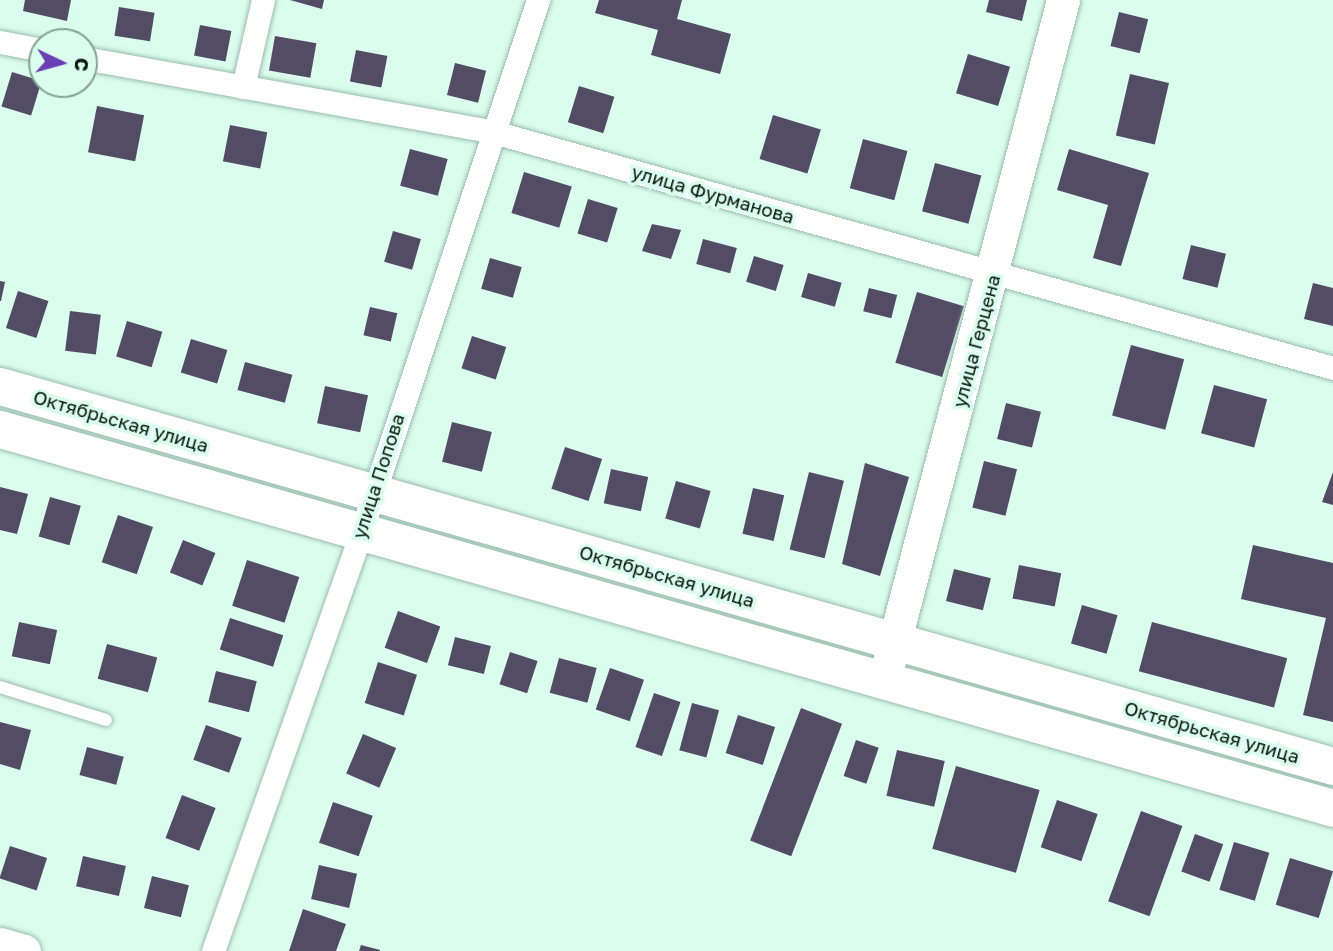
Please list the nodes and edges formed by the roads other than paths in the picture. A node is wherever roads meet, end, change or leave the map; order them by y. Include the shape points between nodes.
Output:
1 (263, 0) edge
2 (538, 0) edge
3 (1063, 0) edge
4 (0, 42) edge
5 (28, 47) edge
6 (98, 61) edge
7 (243, 87) junction
8 (491, 131) junction
9 (994, 274) junction
10 (1333, 368) edge
11 (0, 386) edge
12 (0, 429) edge
13 (373, 491) junction
14 (361, 531) junction
15 (895, 642) junction
16 (884, 681) junction
17 (0, 687) edge
18 (106, 720) dead end
19 (1333, 766) edge
20 (1333, 808) edge
21 (0, 944) edge
22 (24, 951) edge
23 (213, 951) edge

1 - 7 street
2 - 8 street, улица Попова
3 - 9 street, улица Герцена
4 - 5 street
6 - 7 street, улица Фурманова
7 - 8 street, улица Фурманова
8 - 9 street, улица Фурманова
8 - 13 street, улица Попова
9 - 10 street, улица Фурманова
9 - 15 street, улица Герцена
11 - 13 main road, Октябрьская улица
12 - 14 main road, Октябрьская улица
13 - 14 street, улица Попова
13 - 15 main road, Октябрьская улица
14 - 16 main road, Октябрьская улица
14 - 23 street, улица Попова
15 - 16 street, улица Герцена
15 - 19 main road, Октябрьская улица
16 - 20 main road, Октябрьская улица
17 - 18 lane
21 - 22 street

